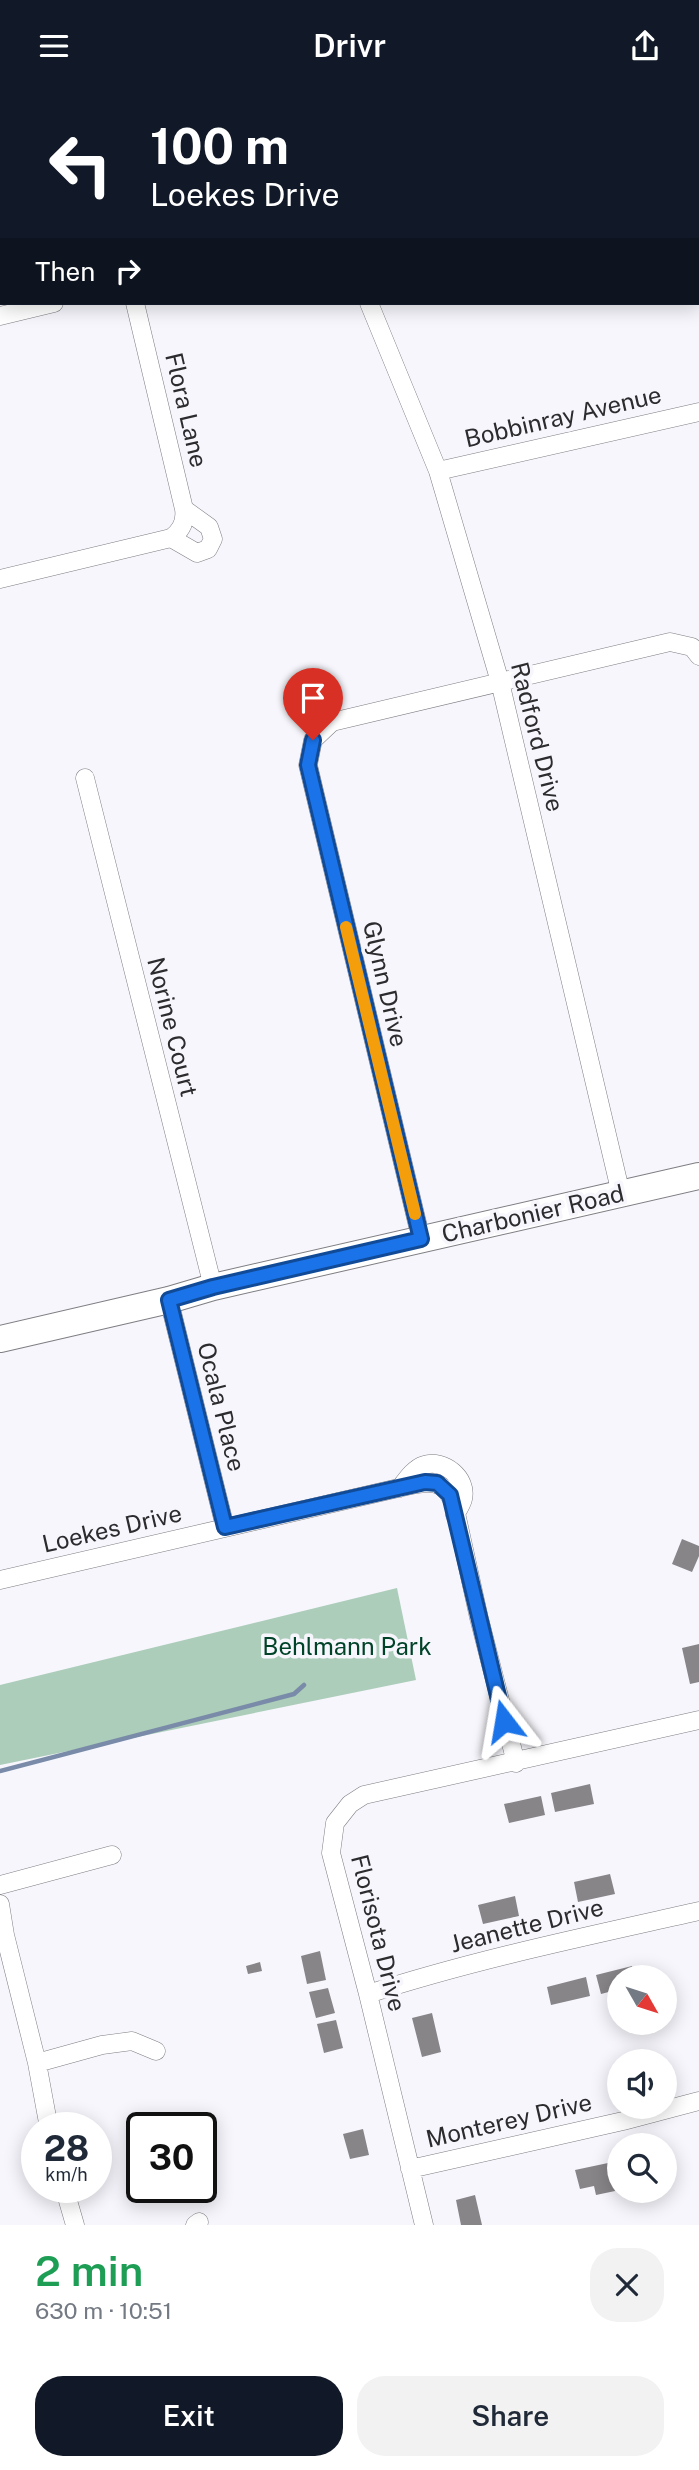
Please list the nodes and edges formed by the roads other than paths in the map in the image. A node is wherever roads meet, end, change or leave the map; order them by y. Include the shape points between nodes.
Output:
1 (46, 305) edge
2 (135, 305) edge
3 (370, 305) edge
4 (0, 316) edge
5 (699, 412) edge
6 (438, 471) junction
7 (184, 509) junction
8 (176, 533) junction
9 (0, 579) edge
10 (696, 652) edge
11 (500, 683) junction
12 (85, 778) dead end
13 (699, 1176) edge
14 (621, 1194) junction
15 (421, 1239) junction
16 (213, 1287) junction
17 (169, 1300) junction
18 (1, 1336) edge
19 (225, 1527) junction
20 (0, 1580) edge
21 (699, 1720) edge
22 (516, 1763) junction
23 (112, 1855) dead end
24 (0, 1885) edge
25 (0, 1904) edge
26 (699, 1911) edge
27 (369, 1994) junction
28 (156, 2051) dead end
29 (37, 2063) junction
30 (699, 2101) edge
31 (46, 2112) edge
32 (410, 2169) junction
33 (69, 2203) edge
34 (75, 2225) edge
35 (424, 2225) edge

1 - 4 street
2 - 7 street, Flora Lane
3 - 6 street, Radford Drive
5 - 6 street, Bobbinray Avenue
6 - 11 street, Radford Drive
7 - 8 street, Flora Lane
7 - 8 street via 209,527 213,539 208,549 197,553
8 - 9 street
10 - 11 street via 670,642
11 - 14 street, Radford Drive
11 - 15 street, Glynn Drive via 332,722 313,740 308,765
12 - 16 street, Norine Court
13 - 14 main road, Charbonier Road
14 - 15 main road, Charbonier Road
15 - 16 main road, Charbonier Road
16 - 17 main road, Charbonier Road
17 - 18 main road, Charbonier Road
17 - 19 street, Ocala Place
19 - 20 street, Loekes Drive
19 - 22 street, Loekes Drive via 437,1483 450,1495 456,1514
21 - 22 street, Florisota Drive
22 - 27 street, Florisota Drive via 364,1795 335,1823 331,1853
23 - 24 street
25 - 29 street
26 - 27 street, Jeanette Drive via 475,1963
27 - 32 street, Florisota Drive
28 - 29 street via 132,2041
29 - 31 street
30 - 32 street, Monterey Drive
32 - 35 street, Florisota Drive
33 - 34 street

